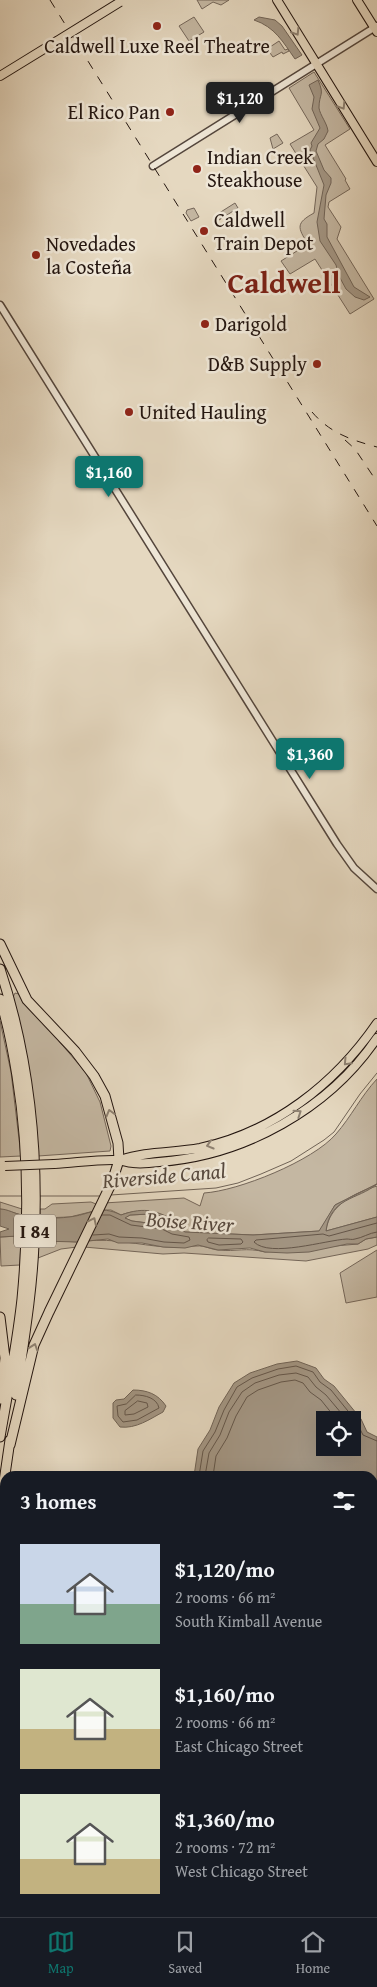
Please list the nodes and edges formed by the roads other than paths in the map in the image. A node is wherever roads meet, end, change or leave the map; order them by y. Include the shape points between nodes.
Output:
1 (277, 0) edge
2 (357, 0) edge
3 (122, 1) edge
4 (376, 29) edge
5 (316, 64) junction
6 (0, 76) edge
7 (377, 162) edge
8 (153, 166) dead end
9 (0, 305) edge
10 (377, 889) edge
11 (0, 944) edge
12 (0, 968) edge
13 (0, 999) edge
14 (377, 1023) edge
15 (377, 1038) edge
16 (119, 1160) junction
17 (2, 1166) edge
18 (31, 1191) junction
19 (28, 1270) junction
20 (0, 1317) edge
21 (0, 1409) edge
22 (0, 1437) edge
23 (10, 1445) junction
24 (6, 1471) edge

1 -> 5 main road
2 - 4 main road
3 - 6 main road, bridge
4 - 5 street
5 -> 7 main road
5 - 8 street
9 - 10 street via 337,844 354,868
16 -> 11 highway via 105,1096 94,1076 28,1000
12 - 18 highway, I 84 via 28,1096
13 - 18 highway, I 84 via 21,1102
14 -> 16 main road via 329,1080 307,1099 271,1120 233,1138 202,1147
16 -> 15 main road via 134,1164 184,1159 256,1138 289,1120 334,1086
16 - 17 main road, bridge
23 -> 16 highway via 34,1346 112,1182
18 - 19 highway, I 84
19 - 22 highway, I 84
19 - 23 highway, I 84
20 - 21 highway via 5,1358
23 - 24 highway, I 84

